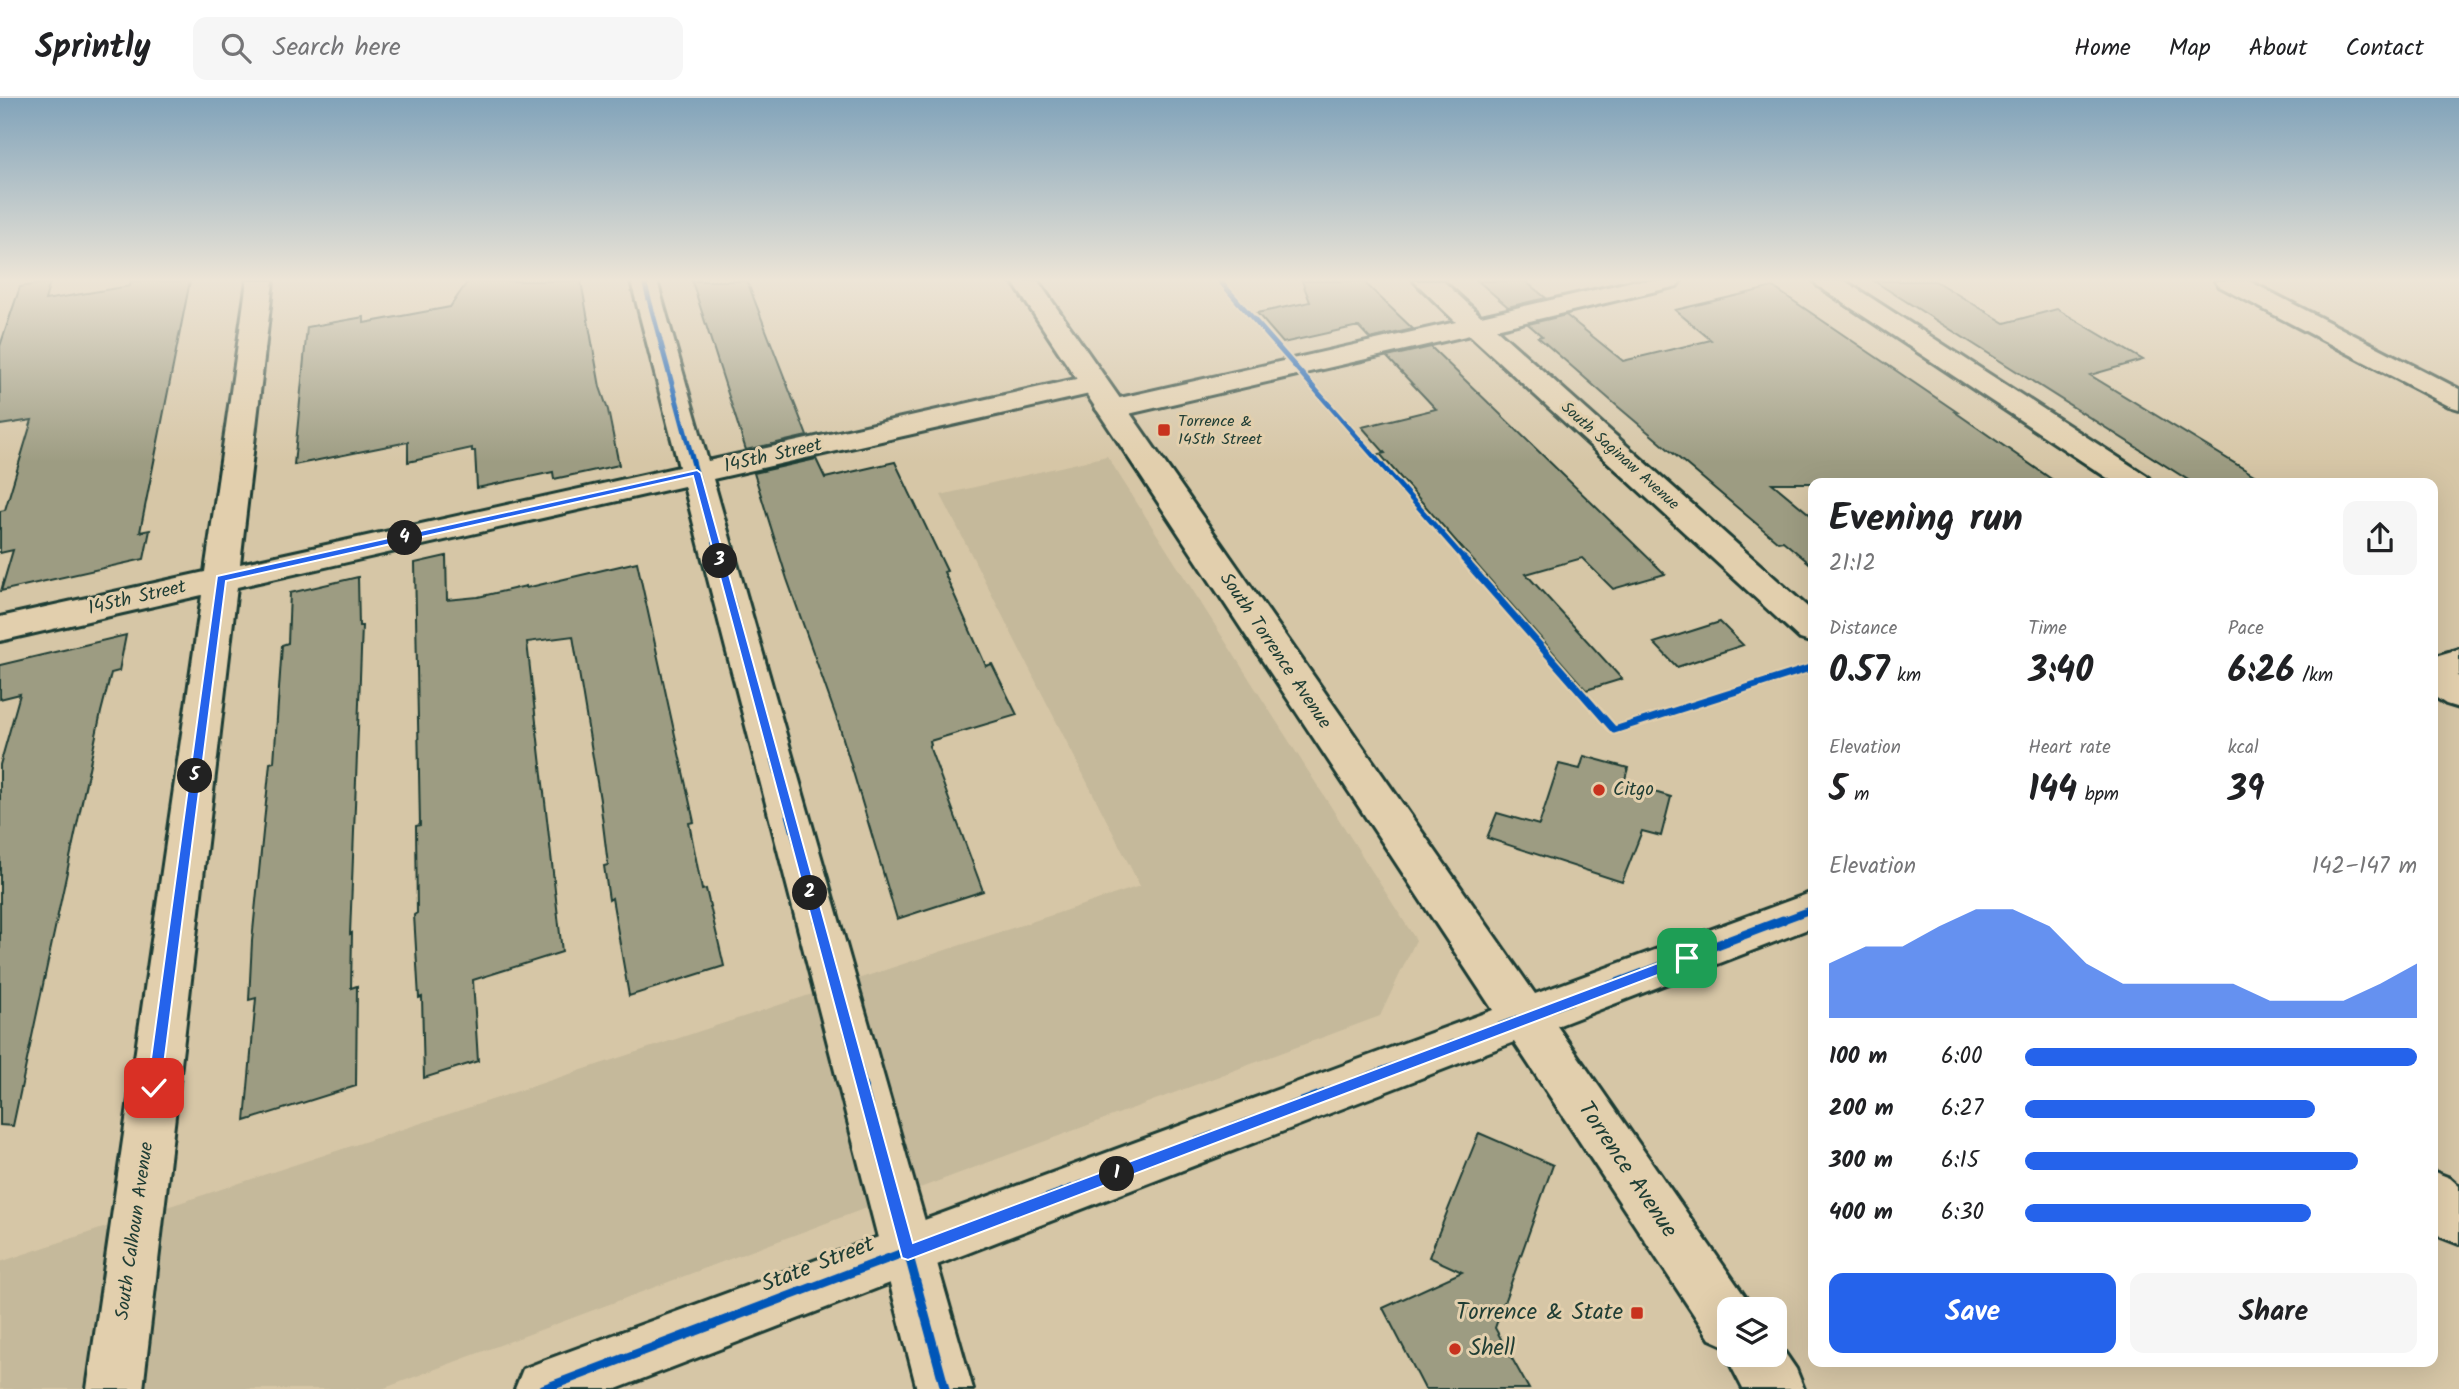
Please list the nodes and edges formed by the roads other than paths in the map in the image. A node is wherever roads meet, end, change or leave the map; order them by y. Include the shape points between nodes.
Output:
1 (252, 341) edge
2 (661, 341) edge
3 (1066, 341) edge
4 (1391, 341) edge
5 (1494, 341) edge
6 (1918, 341) edge
7 (2345, 341) edge
8 (1103, 396) junction
9 (2459, 400) edge
10 (697, 473) junction
11 (2128, 478) edge
12 (221, 579) junction
13 (1808, 626) edge
14 (0, 629) edge
15 (2459, 661) edge
16 (2438, 669) edge
17 (2438, 681) edge
18 (2459, 695) edge
19 (1808, 911) edge
20 (1526, 1020) junction
21 (2438, 1200) edge
22 (2459, 1219) edge
23 (908, 1252) junction
24 (1717, 1302) edge
25 (1762, 1367) edge
26 (115, 1389) edge
27 (543, 1389) edge
28 (945, 1389) edge
29 (1776, 1389) edge

1 - 12 street, South Calhoun Avenue
2 - 10 street
3 - 8 street, South Torrence Avenue
4 - 8 street, 145th Street
5 - 13 street, South Saginaw Avenue
6 - 11 street
7 - 9 street
8 - 10 street, 145th Street
8 - 20 street, South Torrence Avenue
10 - 12 street, 145th Street
10 - 23 street
12 - 14 street, 145th Street
12 - 26 street, South Calhoun Avenue
15 - 16 street
17 - 18 street
19 - 20 street, State Street
20 - 23 street, State Street
20 - 24 street, Torrence Avenue
21 - 22 street
23 - 27 street, State Street
23 - 28 street
25 - 29 street

